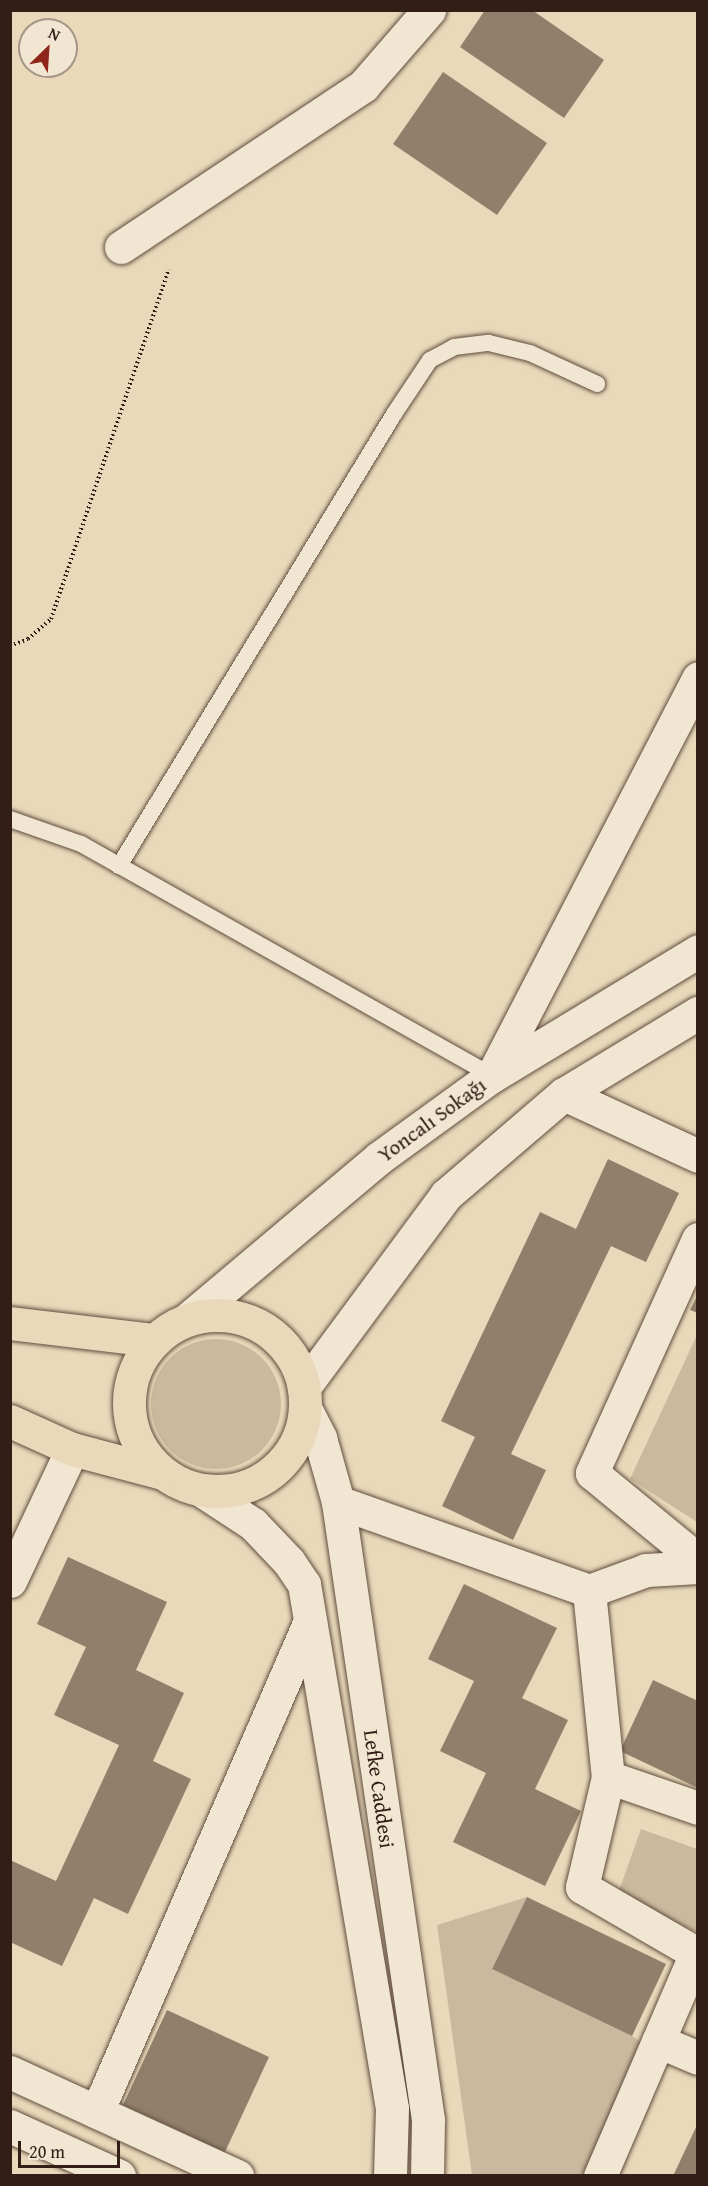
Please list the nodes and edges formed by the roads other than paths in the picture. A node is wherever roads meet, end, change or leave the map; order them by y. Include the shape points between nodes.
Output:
1 (429, 10) edge
2 (120, 247) dead end
3 (597, 384) dead end
4 (698, 678) edge
5 (10, 819) edge
6 (119, 866) junction
7 (698, 951) edge
8 (698, 1013) edge
9 (492, 1076) junction
10 (564, 1094) junction
11 (698, 1156) edge
12 (698, 1239) edge
13 (189, 1318) junction
14 (10, 1323) edge
15 (153, 1340) junction
16 (305, 1397) junction
17 (10, 1421) edge
18 (72, 1449) junction
19 (162, 1473) junction
20 (201, 1490) junction
21 (338, 1502) junction
22 (698, 1560) edge
23 (698, 1567) edge
24 (10, 1581) edge
25 (589, 1591) junction
26 (310, 1621) junction
27 (608, 1777) junction
28 (698, 1808) edge
29 (658, 2041) junction
30 (698, 2058) edge
31 (10, 2072) edge
32 (97, 2112) junction
33 (10, 2126) edge
34 (119, 2175) edge
35 (237, 2175) edge
36 (390, 2175) edge
37 (427, 2175) edge
38 (600, 2175) edge

1 - 2 street via 363,86
3 - 6 lane via 530,353 489,343 454,346 430,360
4 - 9 street
5 - 6 lane via 81,844
6 - 9 lane
7 - 9 street, Yoncalı Sokağı
8 - 10 street
9 - 13 street, Yoncalı Sokağı via 379,1158
10 - 11 street
10 - 16 street via 446,1195
12 - 22 street via 592,1473
13 - 15 main road
13 - 16 main road via 232,1316 271,1333 297,1366
14 - 15 main road
15 - 19 main road via 132,1377 129,1419 136,1439
16 - 20 main road via 301,1428 280,1465 243,1487
16 - 21 street, Lefke Caddesi
17 - 18 main road
18 - 19 main road
18 - 24 street
19 - 20 main road
20 - 26 street, Lefke Caddesi via 253,1524 289,1562 304,1584
21 - 25 street
21 - 37 street, Lefke Caddesi via 428,2120
23 - 25 street via 646,1570
25 - 27 street
26 - 32 street
26 - 36 street, Lefke Caddesi via 392,2108
27 - 28 street
27 - 29 street via 582,1887 696,1953
29 - 30 street
29 - 38 street
31 - 32 street
32 - 35 street
33 - 34 street

